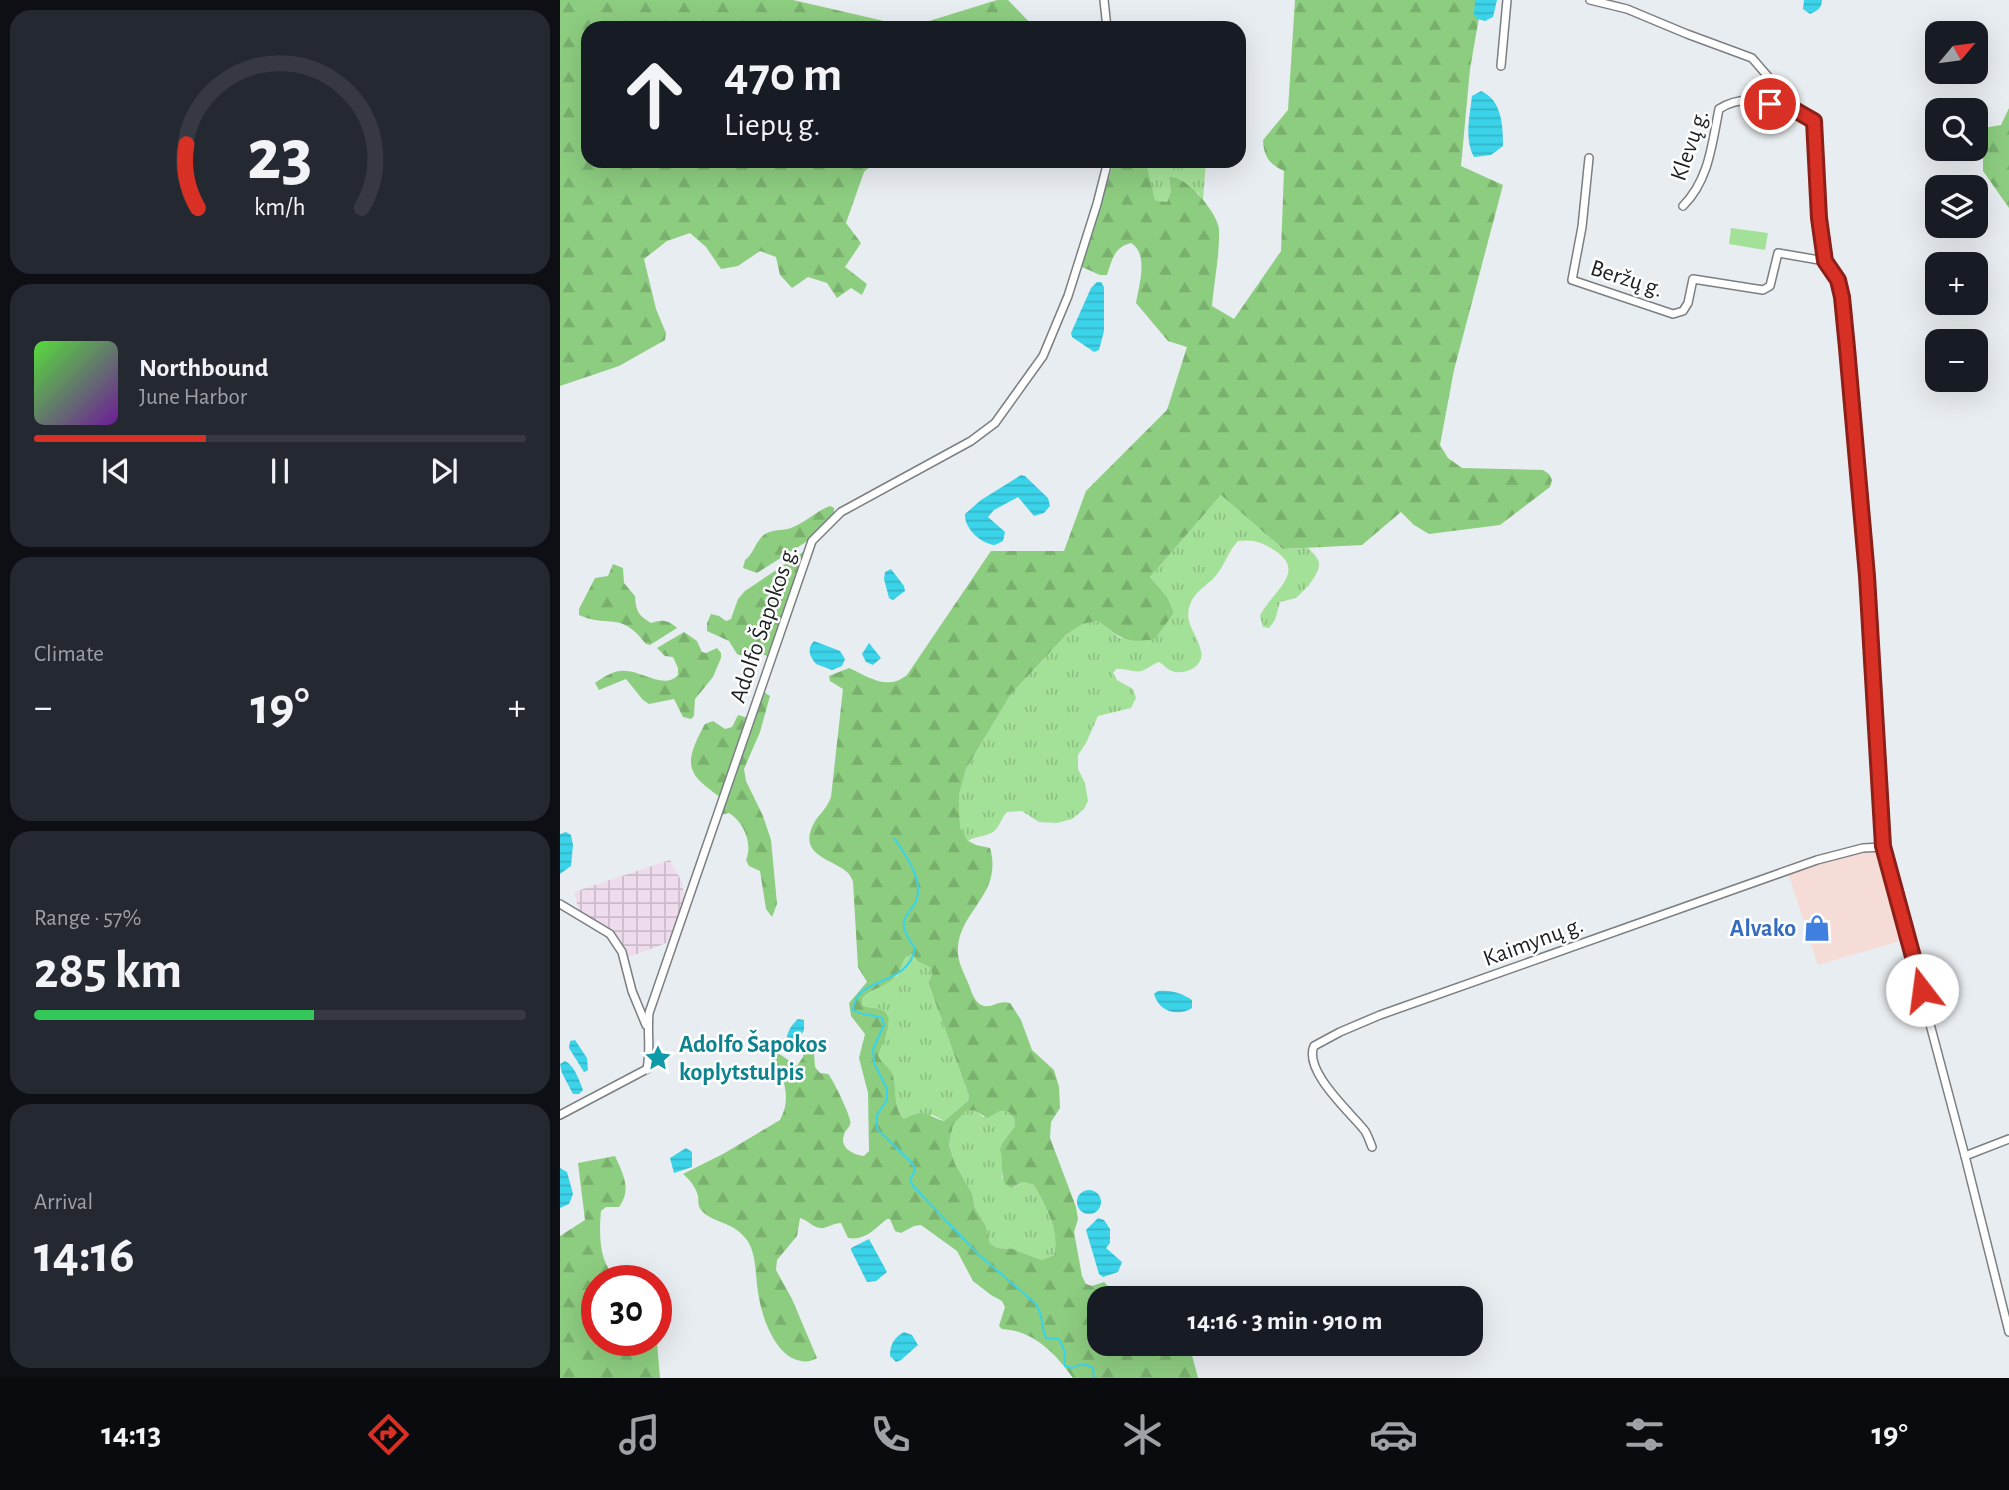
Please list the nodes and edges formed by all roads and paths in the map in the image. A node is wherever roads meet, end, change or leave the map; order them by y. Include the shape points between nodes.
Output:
1 (1104, 0) edge
2 (1507, 0) edge
3 (1590, 0) edge
4 (1106, 21) edge
5 (1501, 66) dead end
6 (1798, 112) junction
7 (1589, 158) dead end
8 (1106, 168) edge
9 (1683, 206) dead end
10 (1825, 261) junction
11 (1883, 846) junction
12 (560, 904) edge
13 (648, 1029) junction
14 (560, 1115) edge
15 (2009, 1139) edge
16 (1372, 1147) dead end
17 (1965, 1156) junction
18 (2009, 1332) edge

1 - 4 street
2 - 5 street
3 - 6 street via 1627,9 1752,58
6 - 9 street, Klevų g. via 1746,99 1718,109 1703,178
6 - 10 street, Klevų g. via 1814,121
7 - 10 street, Beržų g. via 1583,227 1572,280 1673,314 1688,303 1693,279 1763,290 1770,286 1777,253
8 - 13 street, Adolfo Šapokos g. via 1069,296 1043,356 995,422 971,441 841,513 812,541 649,1013
10 - 11 street via 1838,280 1842,297 1862,514
11 - 16 street, Kaimynų g. via 1803,865 1380,1015 1314,1046 1312,1059 1319,1074
11 - 17 street
12 - 13 street via 610,934 622,952
13 - 14 street, Adolfo Šapokos g. via 651,1051 647,1069
15 - 17 street
17 - 18 street

